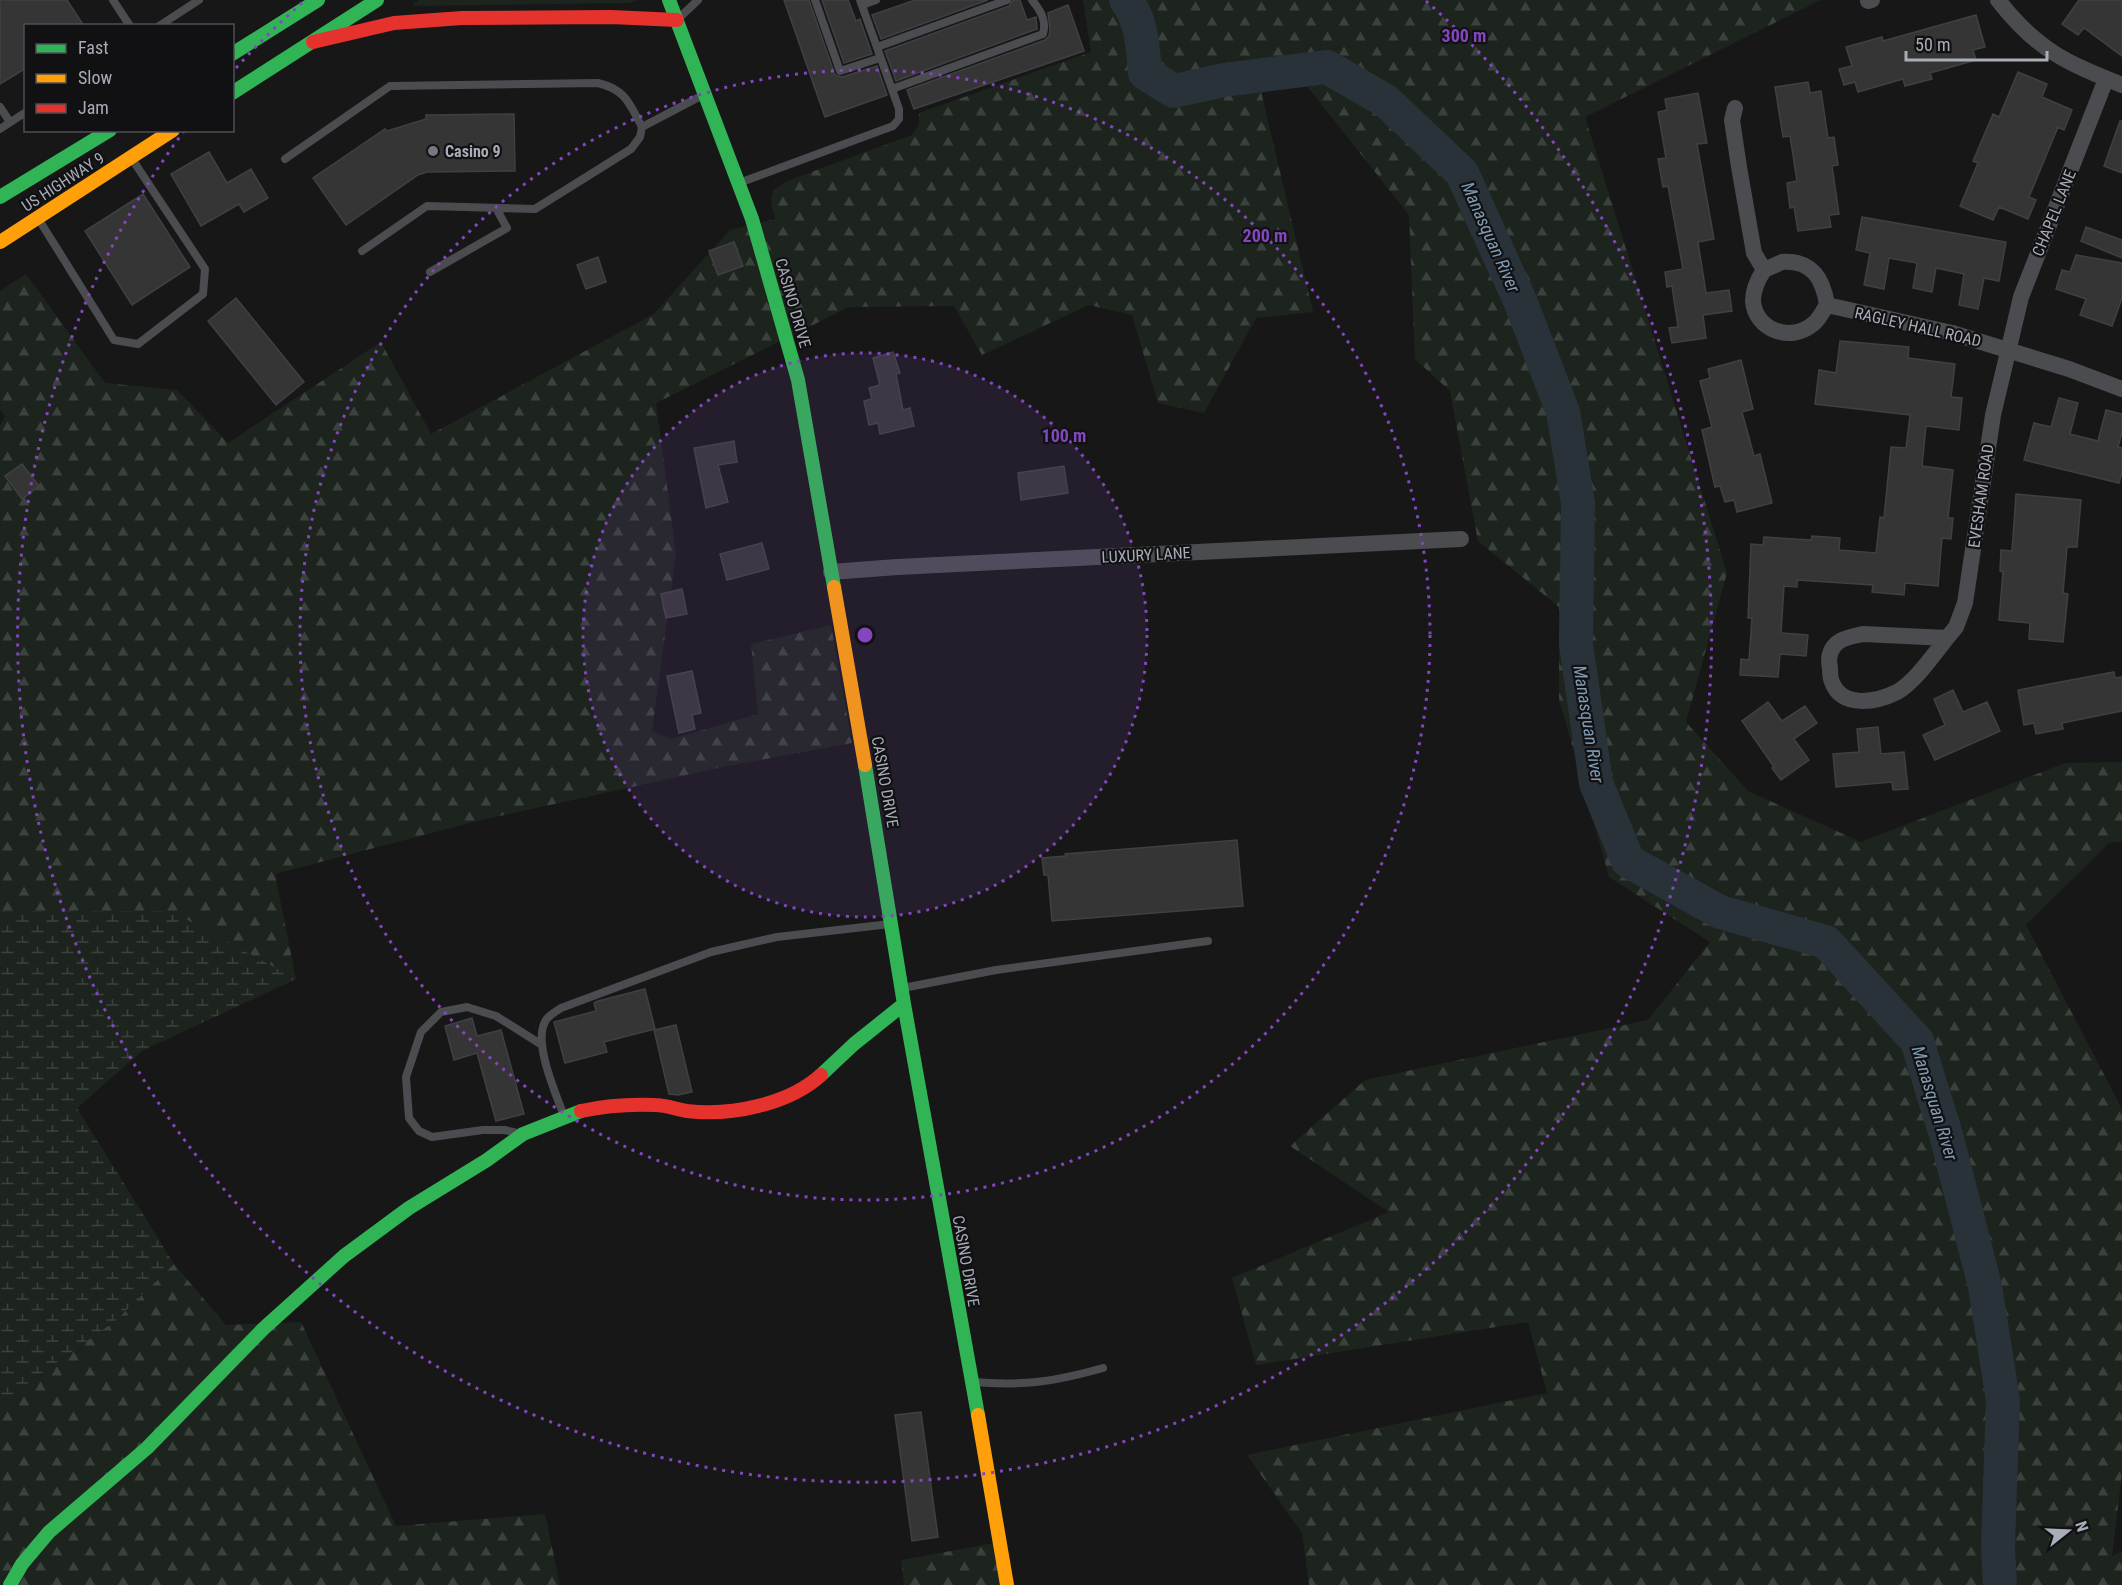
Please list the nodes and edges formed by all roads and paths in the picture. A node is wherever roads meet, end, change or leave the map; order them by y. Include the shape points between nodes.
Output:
1 (113, 0) edge
2 (199, 0) edge
3 (318, 0) edge
4 (377, 0) edge
5 (669, 0) edge
6 (698, 0) edge
7 (815, 0) edge
8 (876, 0) edge
9 (1007, 0) edge
10 (1032, 0) edge
11 (1998, 0) edge
12 (861, 3) edge
13 (677, 20) junction
14 (129, 24) edge
15 (162, 24) edge
16 (313, 42) junction
17 (877, 47) junction
18 (234, 53) edge
19 (880, 58) junction
20 (2114, 82) edge
21 (892, 89) junction
22 (234, 92) edge
23 (706, 94) junction
24 (0, 107) edge
25 (1735, 108) dead end
26 (24, 113) edge
27 (10, 122) junction
28 (642, 127) junction
29 (0, 129) edge
30 (107, 132) edge
31 (170, 132) edge
32 (131, 158) junction
33 (285, 159) dead end
34 (739, 183) junction
35 (0, 197) edge
36 (496, 208) junction
37 (37, 217) junction
38 (0, 242) edge
39 (362, 251) dead end
40 (1764, 270) junction
41 (430, 272) dead end
42 (1827, 305) junction
43 (2009, 350) junction
44 (2122, 389) edge
45 (1461, 539) dead end
46 (831, 572) junction
47 (1947, 638) junction
48 (892, 924) junction
49 (1208, 941) dead end
50 (902, 988) junction
51 (904, 1004) junction
52 (542, 1045) junction
53 (564, 1117) junction
54 (523, 1134) junction
55 (1103, 1368) dead end
56 (972, 1382) junction
57 (10, 1585) edge
58 (1007, 1585) edge

1 - 14 lane
2 - 15 lane
3 - 18 main road
4 - 16 main road
5 - 13 main road, CASINO DRIVE
6 - 13 lane
7 - 19 lane via 840,71
8 - 12 lane
9 - 17 lane
10 - 21 lane via 1041,11 1043,34
11 - 20 street via 2048,51
12 - 17 lane
13 - 16 main road via 611,16 462,18 394,23
13 - 23 main road, CASINO DRIVE
16 - 22 main road
17 - 19 lane
19 - 21 lane
20 - 43 street, CHAPEL LANE via 2021,297
21 - 34 lane via 899,109 899,119 893,126
23 - 28 lane
23 - 34 main road, CASINO DRIVE
24 - 27 lane
25 - 40 street via 1732,120 1754,253
26 - 27 lane
27 - 29 lane
28 - 33 lane via 626,97 613,87 598,83 390,86
28 - 36 lane via 632,149 535,209
30 - 35 main road, US HIGHWAY 9
31 - 32 main road, US HIGHWAY 9
32 - 37 main road, US HIGHWAY 9
32 - 37 lane via 205,269 203,294 138,344 114,340
34 - 46 main road, CASINO DRIVE via 798,380
36 - 39 lane via 427,206
36 - 41 lane via 507,228
37 - 38 main road, US HIGHWAY 9
40 - 42 street via 1782,262 1802,264 1821,281
40 - 42 street via 1753,301 1760,320 1769,328 1791,334 1804,330 1815,323
42 - 43 street, RAGLEY HALL ROAD
43 - 44 street, RAGLEY HALL ROAD
43 - 47 street, EVESHAM ROAD via 1993,415 1965,603
45 - 46 street, LUXURY LANE
46 - 48 main road, CASINO DRIVE
47 - 47 street, EVESHAM ROAD via 1912,679 1898,691 1876,700 1853,701 1840,694 1832,682 1830,653 1847,638 1863,634
48 - 50 main road, CASINO DRIVE
48 - 52 lane via 777,937 711,952 561,1008 546,1020
49 - 50 lane via 996,970
50 - 51 main road, CASINO DRIVE
51 - 53 main road via 812,1083 745,1110 688,1111 656,1105 592,1109
51 - 56 main road, CASINO DRIVE
52 - 53 lane
52 - 54 lane via 496,1016 467,1007 441,1012 422,1032 406,1077 409,1118 419,1131 432,1137 483,1130
53 - 54 main road
54 - 57 main road via 409,1208 344,1256 263,1329 147,1448 49,1532
55 - 56 lane via 1040,1383
56 - 58 main road, CASINO DRIVE

